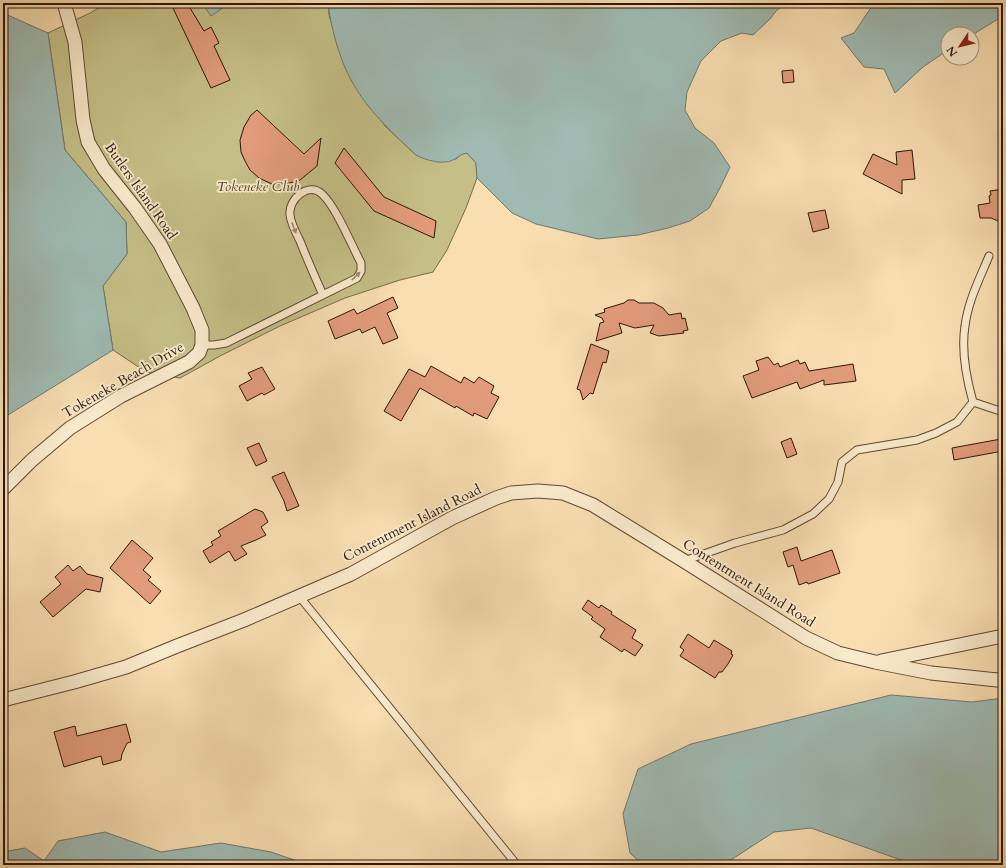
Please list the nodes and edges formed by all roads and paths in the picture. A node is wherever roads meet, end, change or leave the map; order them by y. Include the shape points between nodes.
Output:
1 (64, 3) edge
2 (989, 256) dead end
3 (323, 295) junction
4 (202, 345) junction
5 (973, 402) junction
6 (1003, 412) edge
7 (3, 489) edge
8 (684, 561) junction
9 (299, 596) junction
10 (1003, 636) edge
11 (875, 662) junction
12 (1003, 679) edge
13 (3, 700) edge
14 (517, 865) edge

1 - 4 street, Butlers Island Road via 75,42 83,120 88,142 104,169 160,244 193,308 202,330
2 - 5 lane via 969,305 964,326 964,357
3 -> 3 lane via 357,278 361,271 361,263 330,202 320,192 309,190 300,193 294,200 289,214
3 - 4 lane via 226,343
4 - 7 street, Tokeneke Beach Drive via 199,353 189,362 121,396 70,428
5 - 6 lane
5 - 8 lane via 957,422 936,433 917,440 857,450 842,462 838,482 829,499 813,514 783,530
8 - 9 street, Contentment Island Road via 593,505 562,493 525,491 496,498 452,518 351,574
8 - 11 street, Contentment Island Road via 806,638 838,653
9 - 13 street, Contentment Island Road via 126,667
9 - 14 lane
10 - 11 street
11 - 12 street, Contentment Island Road via 930,673

